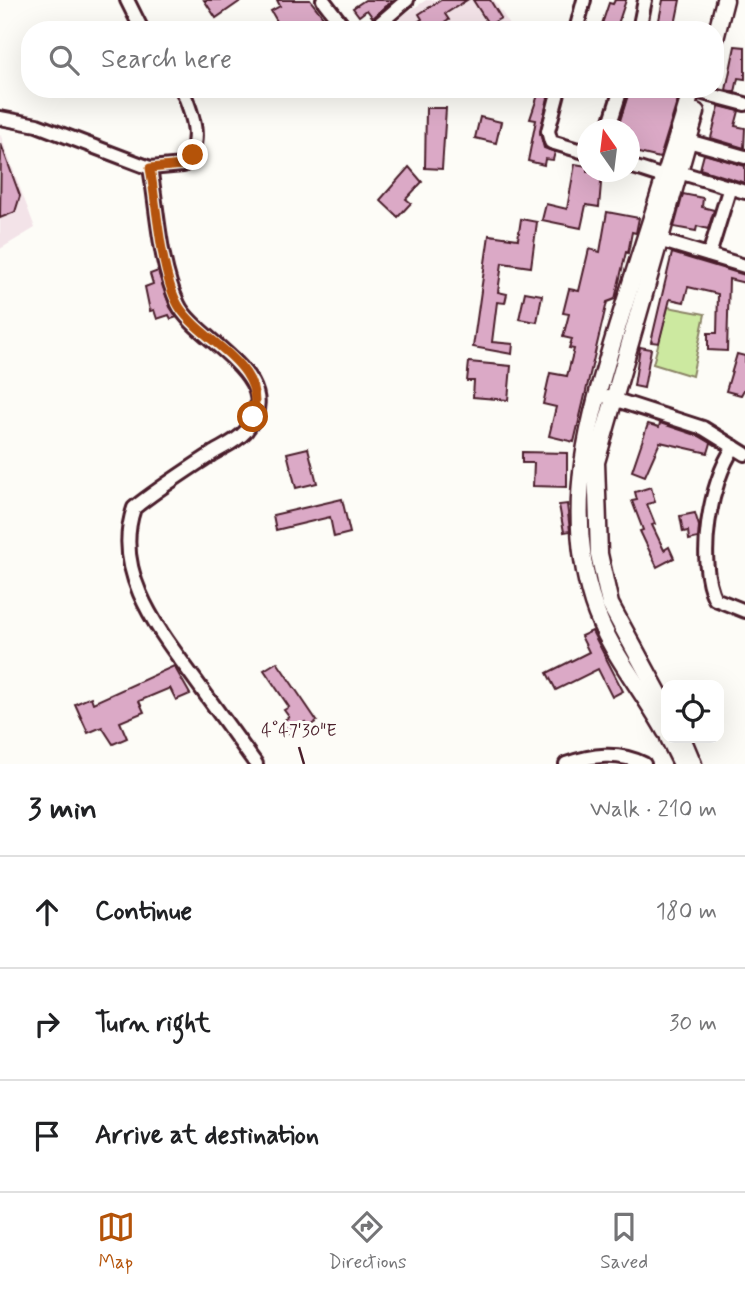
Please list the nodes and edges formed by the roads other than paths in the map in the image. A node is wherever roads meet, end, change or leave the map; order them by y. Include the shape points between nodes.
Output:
1 (127, 0) edge
2 (323, 0) edge
3 (407, 0) edge
4 (584, 0) edge
5 (645, 0) edge
6 (718, 0) edge
7 (725, 0) edge
8 (138, 21) edge
9 (339, 21) edge
10 (382, 21) edge
11 (578, 21) edge
12 (641, 21) edge
13 (712, 21) edge
14 (720, 21) edge
15 (186, 98) edge
16 (557, 98) edge
17 (618, 98) edge
18 (695, 98) edge
19 (724, 98) edge
20 (745, 104) edge
21 (0, 118) edge
22 (611, 119) edge
23 (683, 140) junction
24 (577, 150) edge
25 (745, 157) edge
26 (150, 168) junction
27 (640, 168) edge
28 (669, 172) junction
29 (730, 187) junction
30 (745, 192) edge
31 (651, 238) junction
32 (709, 255) junction
33 (745, 266) edge
34 (597, 394) junction
35 (613, 400) junction
36 (739, 450) edge
37 (745, 611) edge
38 (661, 697) edge
39 (661, 724) edge
40 (672, 743) edge
41 (684, 743) edge
42 (256, 764) edge
43 (566, 764) edge
44 (644, 764) edge
45 (682, 764) edge
46 (693, 764) edge

1 - 8 street
2 - 9 street
3 - 10 street
4 - 11 street
5 - 12 street
6 - 13 main road
7 - 14 main road
15 - 26 street via 196,137 193,155 183,165
16 - 24 street via 548,131 551,142
17 - 22 street
18 - 23 main road
19 - 20 street
21 - 26 street via 37,125
23 - 25 street
23 - 28 main road
26 - 42 street via 167,276 180,307 229,352 250,379 256,405 244,433 134,508 128,550 133,577 152,621
27 - 28 street
28 - 29 street
28 - 31 main road
29 - 30 street
29 - 32 street
31 - 32 street
31 - 34 main road
31 - 35 main road
32 - 33 street
34 - 35 street
34 - 39 main road via 582,456 579,509 587,578 594,606 613,644
35 - 36 street via 703,428
35 - 38 main road via 596,462 599,554 610,604
36 - 37 street via 719,475 710,519 708,585 715,599
40 - 45 main road
41 - 46 main road
43 - 44 street via 606,755

